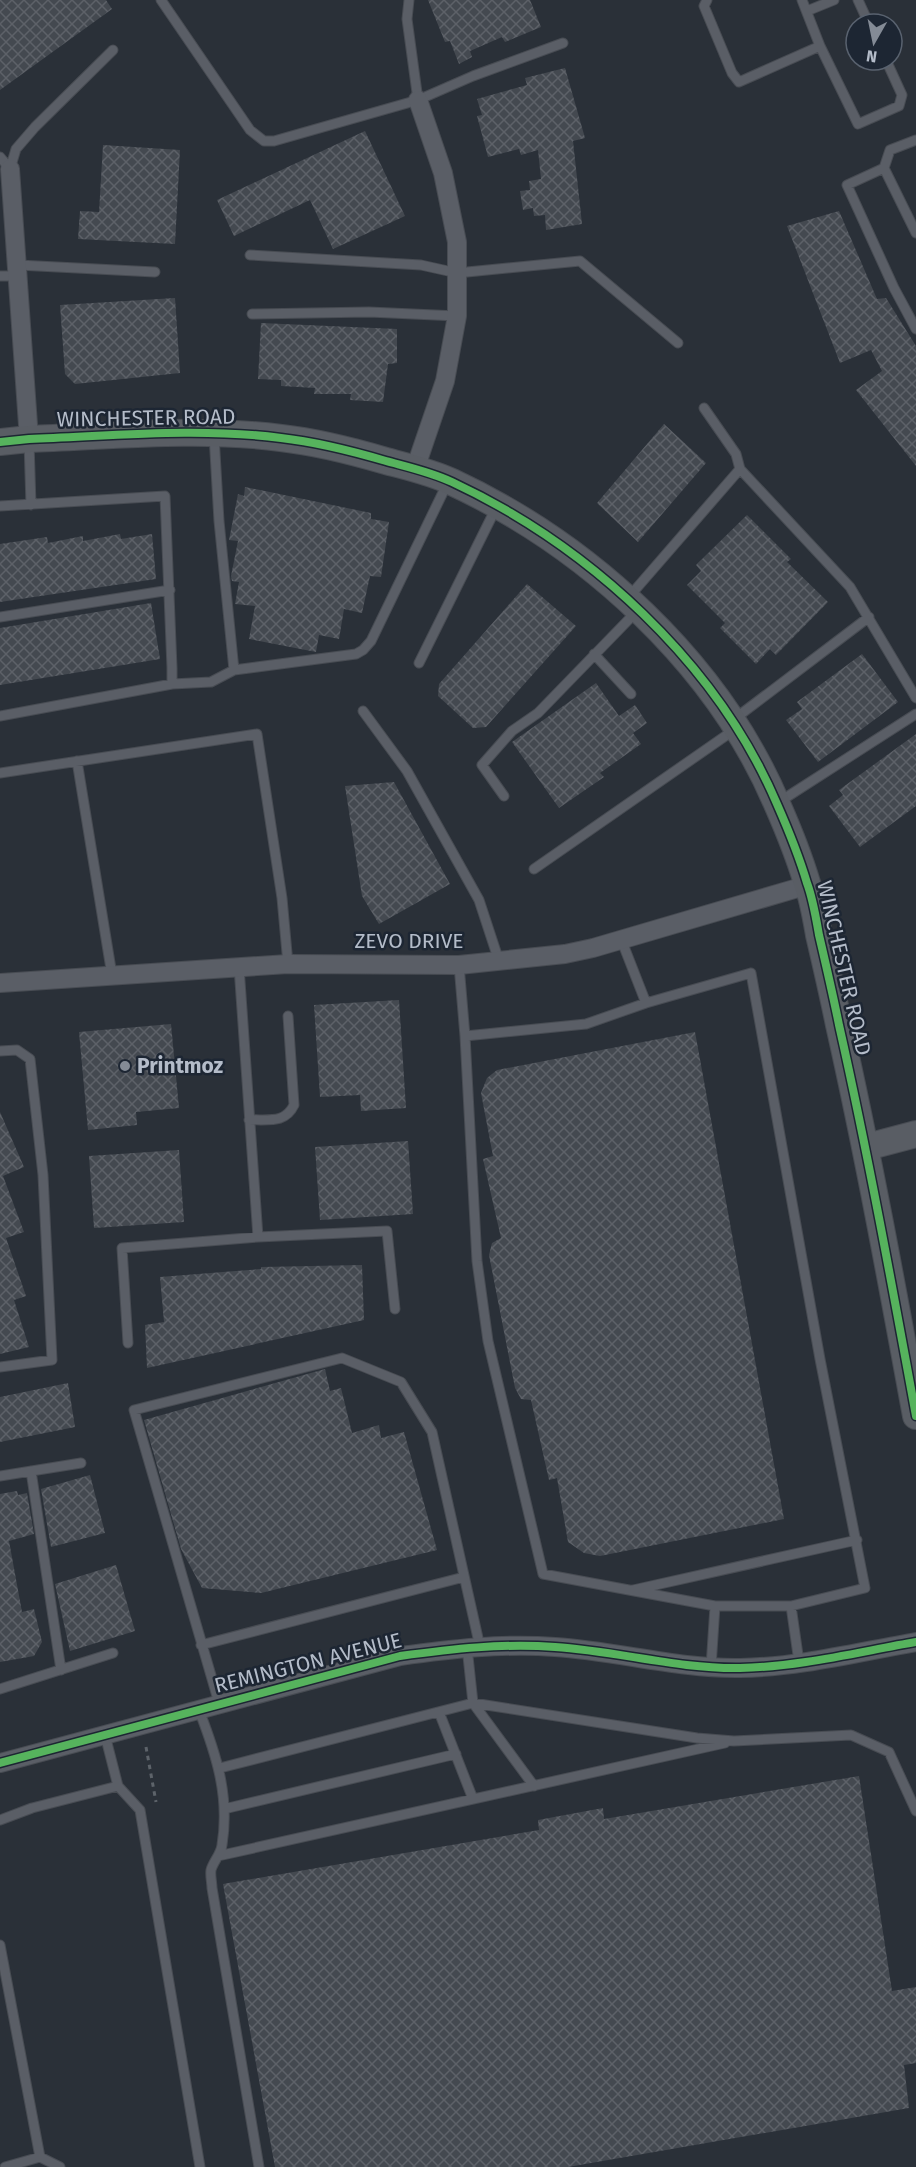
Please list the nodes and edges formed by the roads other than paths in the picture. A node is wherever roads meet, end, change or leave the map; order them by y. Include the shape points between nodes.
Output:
1 (161, 0) edge
2 (409, 0) edge
3 (707, 0) edge
4 (802, 0) edge
5 (834, 0) edge
6 (807, 11) junction
7 (563, 43) dead end
8 (820, 46) junction
9 (113, 50) dead end
10 (891, 72) edge
11 (418, 100) junction
12 (916, 140) edge
13 (3, 166) edge
14 (884, 168) junction
15 (916, 233) edge
16 (250, 255) dead end
17 (18, 270) junction
18 (155, 272) dead end
19 (457, 273) junction
20 (0, 276) edge
21 (252, 314) dead end
22 (457, 316) junction
23 (916, 329) edge
24 (678, 343) dead end
25 (704, 408) dead end
26 (214, 432) junction
27 (29, 439) junction
28 (0, 442) edge
29 (415, 469) junction
30 (741, 469) junction
31 (449, 480) junction
32 (31, 505) junction
33 (497, 505) junction
34 (0, 506) edge
35 (170, 590) junction
36 (633, 604) junction
37 (0, 617) edge
38 (868, 617) junction
39 (594, 654) junction
40 (419, 663) dead end
41 (234, 670) junction
42 (172, 684) junction
43 (632, 694) dead end
44 (916, 698) edge
45 (363, 711) dead end
46 (916, 714) edge
47 (0, 716) edge
48 (734, 725) junction
49 (77, 761) junction
50 (0, 773) edge
51 (504, 796) dead end
52 (777, 803) junction
53 (534, 869) dead end
54 (808, 885) junction
55 (621, 939) junction
56 (499, 961) junction
57 (288, 964) junction
58 (459, 964) junction
59 (239, 967) junction
60 (112, 975) junction
61 (0, 983) edge
62 (646, 1003) junction
63 (288, 1016) dead end
64 (465, 1036) junction
65 (0, 1050) edge
66 (249, 1120) junction
67 (916, 1134) edge
68 (867, 1147) junction
69 (258, 1237) junction
70 (395, 1309) dead end
71 (128, 1343) dead end
72 (0, 1367) edge
73 (916, 1416) edge
74 (81, 1463) dead end
75 (31, 1471) junction
76 (0, 1476) edge
77 (857, 1540) junction
78 (464, 1577) junction
79 (628, 1591) junction
80 (715, 1606) junction
81 (791, 1606) junction
82 (916, 1642) edge
83 (201, 1645) junction
84 (474, 1647) junction
85 (113, 1653) dead end
86 (799, 1662) junction
87 (711, 1666) junction
88 (61, 1670) junction
89 (0, 1689) edge
90 (219, 1703) junction
91 (473, 1703) junction
92 (199, 1710) junction
93 (439, 1712) junction
94 (105, 1735) junction
95 (734, 1741) junction
96 (456, 1754) junction
97 (0, 1762) edge
98 (220, 1768) junction
99 (118, 1786) junction
100 (534, 1786) junction
101 (474, 1799) junction
102 (224, 1809) junction
103 (916, 1811) edge
104 (0, 1820) edge
105 (218, 1856) junction
106 (0, 1945) edge
107 (40, 2157) junction
108 (6, 2167) edge
109 (60, 2167) edge
110 (200, 2167) edge
111 (259, 2167) edge

1 - 11 lane via 250,130 264,141
2 - 11 lane via 407,19
3 - 8 lane via 704,6 740,82
4 - 6 lane
5 - 6 lane
6 - 8 lane
7 - 11 lane
8 - 10 lane via 858,124 899,106 902,95
9 - 13 lane via 35,127
11 - 19 street via 443,173 457,242
12 - 14 lane via 890,150
13 - 17 street
14 - 15 lane
14 - 23 lane via 847,185
16 - 19 lane via 421,266
17 - 18 lane
17 - 20 lane
17 - 27 street
19 - 22 street
19 - 24 lane via 580,261
21 - 22 lane via 369,312
22 - 29 street via 445,381
25 - 30 lane via 736,454
26 - 27 street, WINCHESTER ROAD
26 - 29 street, WINCHESTER ROAD via 341,448
26 - 41 lane
27 - 28 street, WINCHESTER ROAD
27 - 32 lane
29 - 31 street, WINCHESTER ROAD
30 - 36 lane
30 - 38 lane via 850,587
31 - 33 street, WINCHESTER ROAD
31 - 41 lane via 371,641 363,650
32 - 34 lane
32 - 35 lane via 165,496
33 - 36 street, WINCHESTER ROAD via 556,541
33 - 40 lane
35 - 37 lane
35 - 42 lane
36 - 39 lane
36 - 48 street, WINCHESTER ROAD via 672,644
38 - 44 lane
38 - 48 lane
39 - 43 lane
39 - 51 lane via 538,713 512,731 482,765
41 - 42 lane via 211,682
42 - 47 lane
45 - 56 lane via 407,771 479,900
46 - 52 lane
48 - 52 street, WINCHESTER ROAD
48 - 53 lane
49 - 50 lane
49 - 57 lane via 257,734
49 - 60 lane
52 - 54 street, WINCHESTER ROAD
54 - 55 street, ZEVO DRIVE
54 - 68 street, WINCHESTER ROAD
55 - 56 street, ZEVO DRIVE via 565,954
55 - 62 lane
56 - 58 street, ZEVO DRIVE
57 - 58 street, ZEVO DRIVE
57 - 59 street, ZEVO DRIVE
58 - 64 lane
59 - 60 street, ZEVO DRIVE
59 - 66 lane
60 - 61 street, ZEVO DRIVE
62 - 64 lane via 586,1024
62 - 77 lane via 751,973 819,1359
63 - 66 lane via 294,1106 283,1118
64 - 79 lane via 477,1261 488,1341 543,1574
65 - 72 lane via 17,1050 30,1059 43,1175 52,1360
66 - 69 lane
67 - 68 street
68 - 73 street, WINCHESTER ROAD
69 - 70 lane via 387,1231
69 - 71 lane via 122,1248
74 - 75 lane
75 - 76 lane
75 - 88 lane
77 - 79 lane
77 - 81 lane via 865,1588
78 - 83 lane
78 - 83 lane via 432,1432 401,1382 342,1358 134,1410
78 - 84 lane
79 - 80 lane
80 - 81 lane
80 - 87 lane
81 - 86 lane
82 - 86 street, REMINGTON AVENUE
83 - 90 lane
84 - 87 street, REMINGTON AVENUE via 554,1647
84 - 90 street, REMINGTON AVENUE via 400,1656
84 - 91 lane
85 - 88 lane
86 - 87 street, REMINGTON AVENUE via 769,1667
88 - 89 lane
90 - 92 street, REMINGTON AVENUE
91 - 93 lane
91 - 95 lane
91 - 100 lane
92 - 94 street, REMINGTON AVENUE
92 - 98 lane
93 - 96 lane
93 - 98 lane
94 - 97 street, REMINGTON AVENUE
94 - 99 lane
95 - 100 lane
95 - 103 lane via 851,1735 871,1742 889,1752
96 - 101 lane
96 - 102 lane
98 - 102 lane
99 - 104 lane
99 - 110 lane via 140,1810
100 - 101 lane
101 - 105 lane
102 - 105 lane
105 - 111 lane via 211,1869 212,1888
106 - 107 lane
107 - 108 lane
107 - 109 lane

